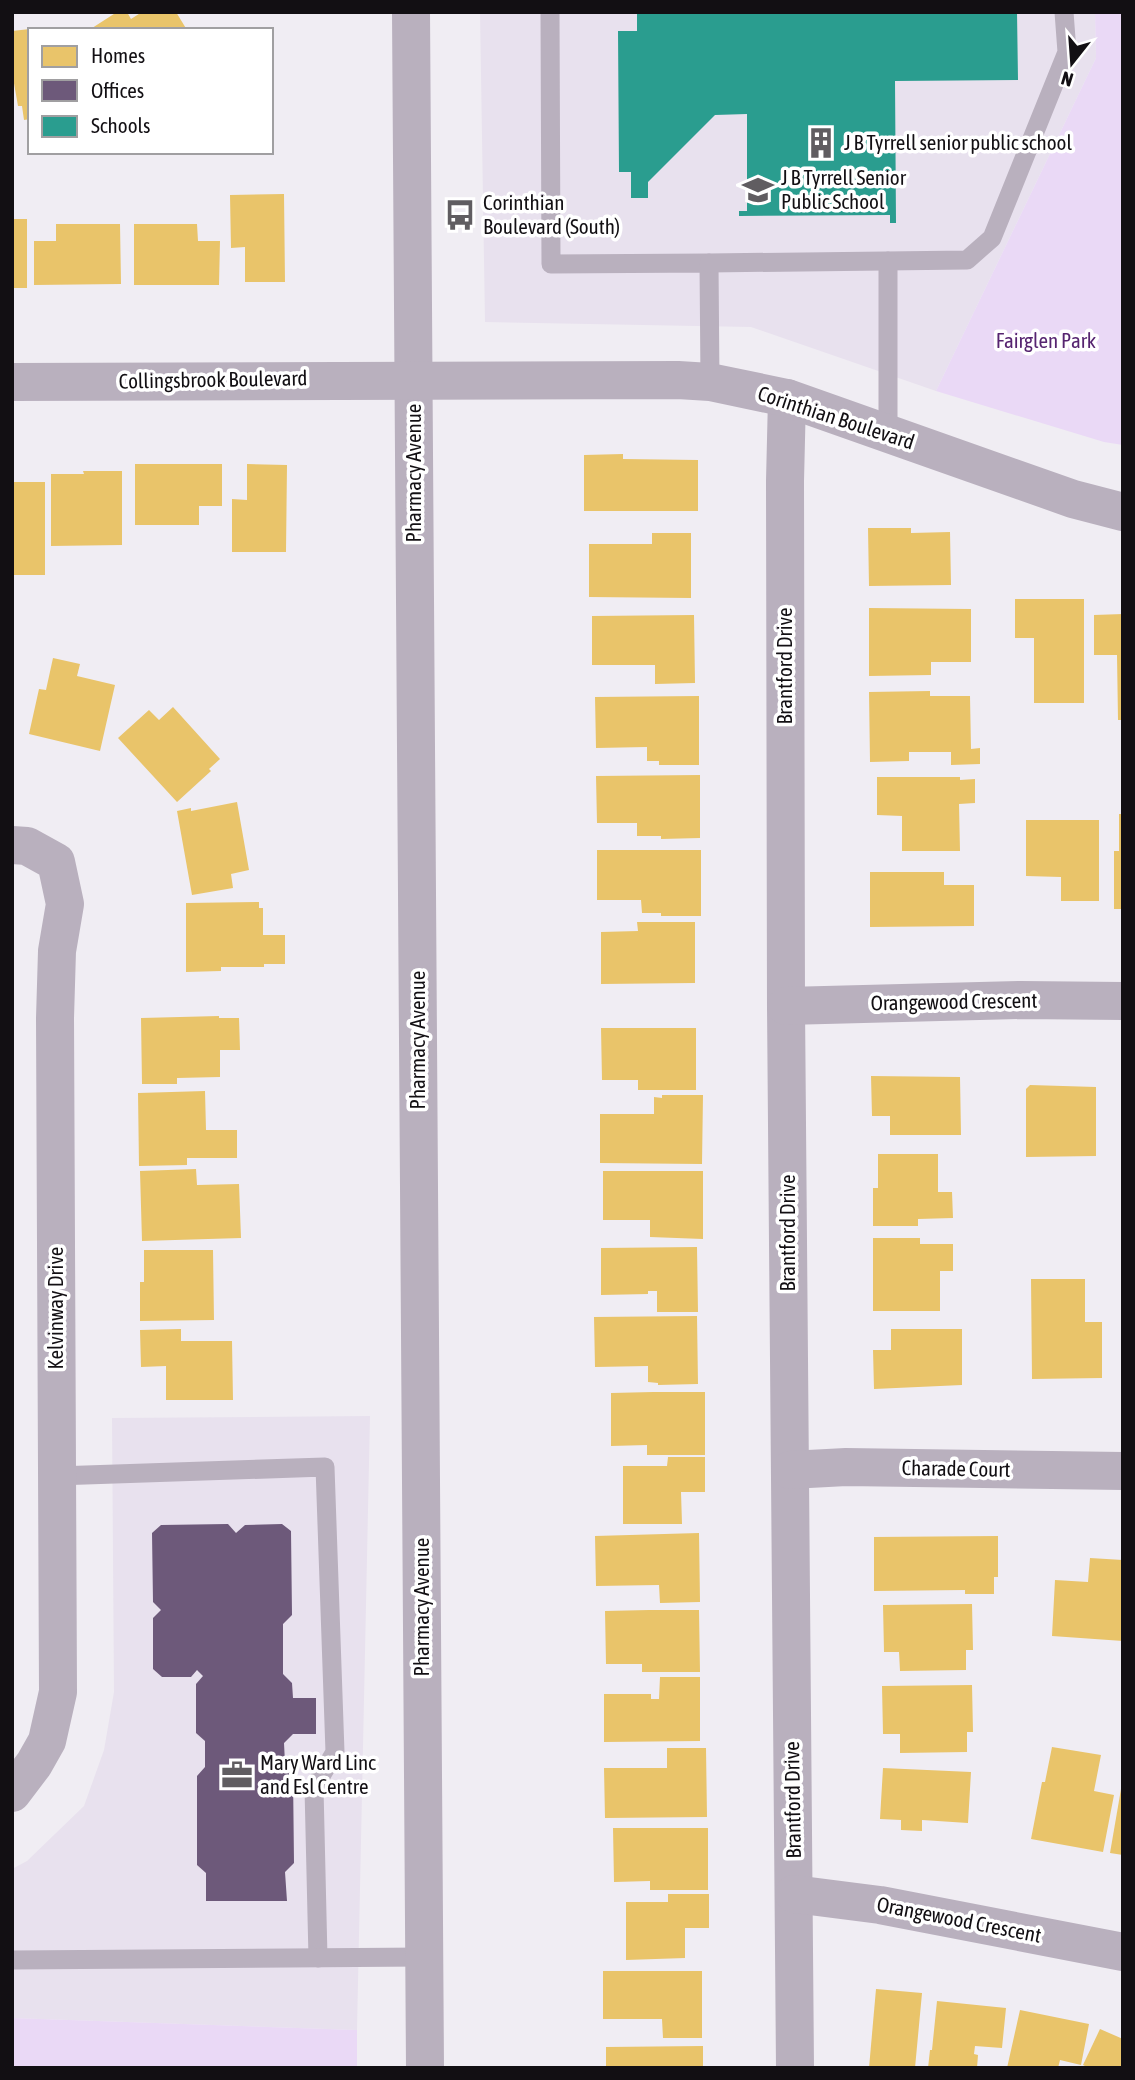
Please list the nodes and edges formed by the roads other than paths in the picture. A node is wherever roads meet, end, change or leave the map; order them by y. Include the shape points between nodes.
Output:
1 (411, 12) edge
2 (550, 12) edge
3 (1064, 12) edge
4 (888, 261) junction
5 (709, 263) junction
6 (414, 379) junction
7 (12, 382) edge
8 (710, 382) junction
9 (787, 397) junction
10 (888, 434) junction
11 (1123, 512) edge
12 (12, 845) edge
13 (1123, 1001) edge
14 (786, 1006) junction
15 (790, 1470) junction
16 (1123, 1471) edge
17 (56, 1476) junction
18 (12, 1793) edge
19 (794, 1894) junction
20 (1123, 1952) edge
21 (424, 1957) junction
22 (318, 1958) junction
23 (12, 1960) edge
24 (425, 2068) edge
25 (795, 2068) edge

1 - 6 street, Pharmacy Avenue
2 - 5 lane via 551,264
3 - 4 lane via 1067,52 992,239 967,260
4 - 5 lane
4 - 10 lane
5 - 8 lane
6 - 7 street, Collingsbrook Boulevard
6 - 8 street, Corinthian Boulevard
6 - 21 street, Pharmacy Avenue
8 - 9 street, Corinthian Boulevard
9 - 10 street, Corinthian Boulevard
9 - 14 street, Brantford Drive
10 - 11 street, Corinthian Boulevard
12 - 17 street, Kelvinway Drive via 27,846 56,862 65,904 56,979
13 - 14 street, Orangewood Crescent
14 - 15 street, Brantford Drive
15 - 16 street, Charade Court
15 - 19 street, Brantford Drive
17 - 18 street, Kelvinway Drive via 58,1692 47,1741
17 - 22 lane via 325,1467 335,1752 314,1788
19 - 20 street, Orangewood Crescent via 880,1905
19 - 25 street, Brantford Drive
21 - 22 lane
21 - 24 street, Pharmacy Avenue
22 - 23 lane

